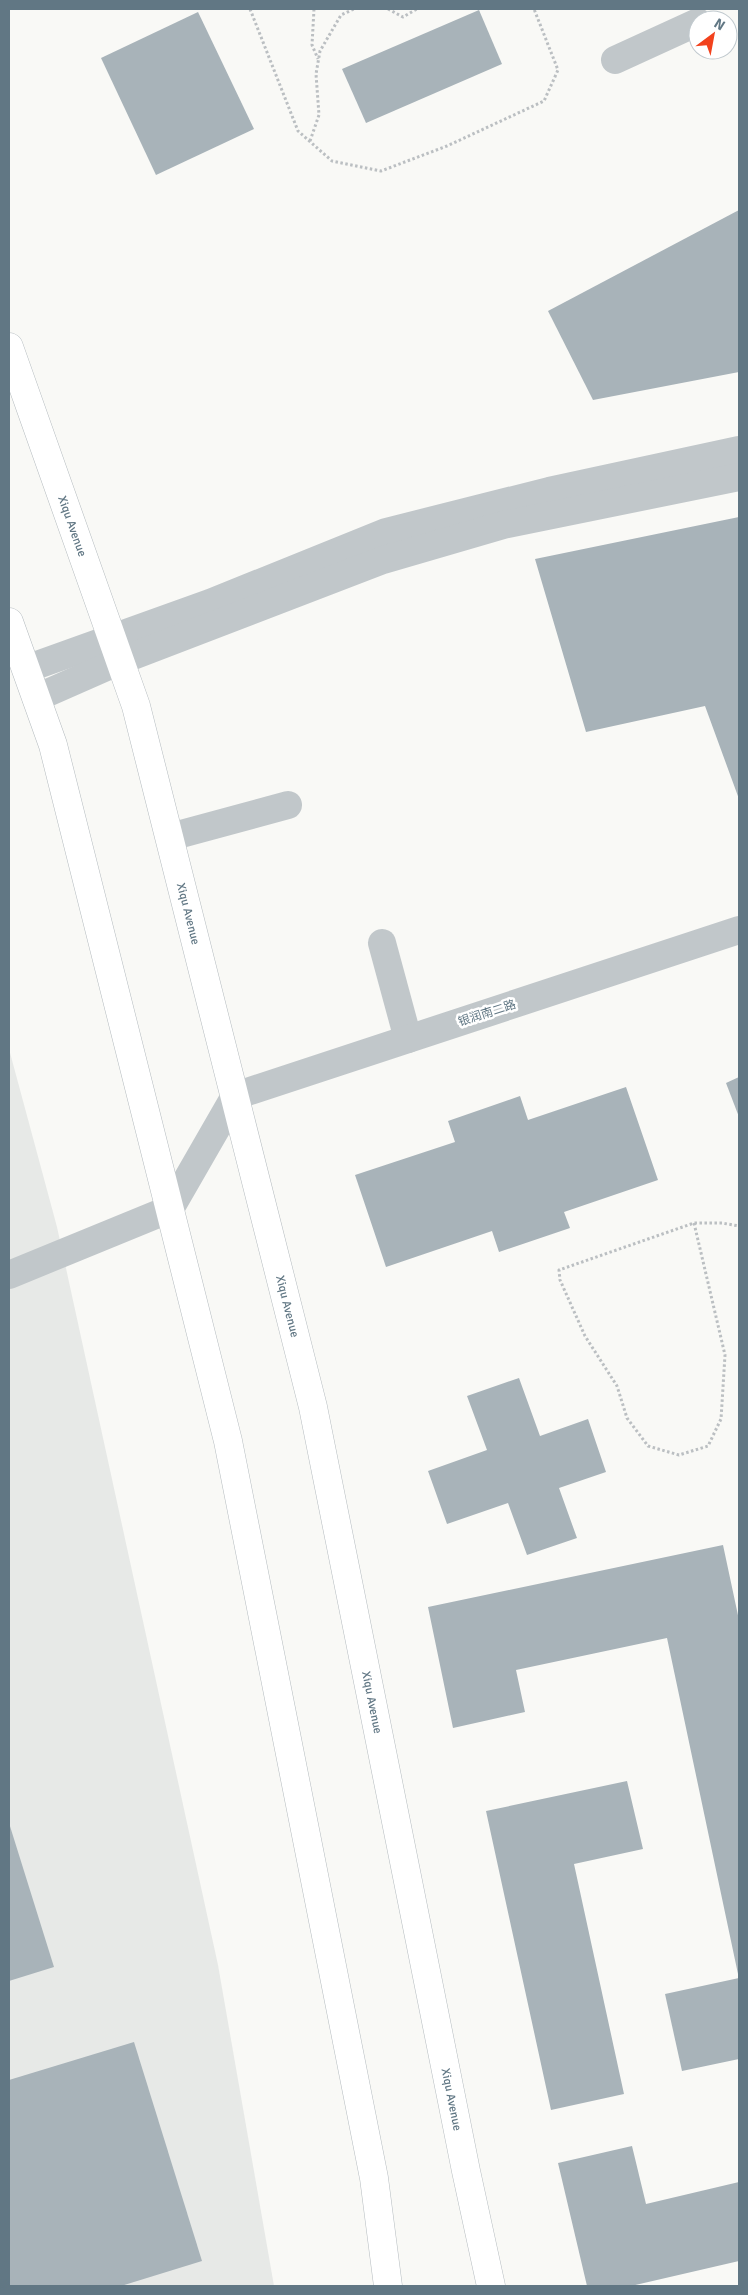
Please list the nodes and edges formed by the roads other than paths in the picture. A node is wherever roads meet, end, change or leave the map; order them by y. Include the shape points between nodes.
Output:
1 (688, 27) edge
2 (615, 60) dead end
3 (9, 346) edge
4 (739, 450) edge
5 (739, 477) edge
6 (9, 622) edge
7 (116, 649) junction
8 (26, 669) junction
9 (36, 698) junction
10 (288, 805) dead end
11 (170, 837) junction
12 (739, 930) edge
13 (382, 943) dead end
14 (408, 1039) junction
15 (235, 1096) junction
16 (170, 1209) junction
17 (9, 1275) edge
18 (388, 2286) edge
19 (491, 2286) edge

1 - 2 street
3 - 7 main road, Xiqu Avenue
4 - 7 street via 548,490 386,532 210,603
5 - 7 street via 503,525 383,560
6 - 8 main road
7 - 8 street
7 - 9 street
7 - 11 main road, Xiqu Avenue via 136,706
8 - 9 main road
9 - 16 main road via 54,745
10 - 11 street
11 - 15 main road, Xiqu Avenue
12 - 14 street, 银润南二路
13 - 14 street
14 - 15 street, 银润南二路
15 - 16 street
15 - 19 main road, Xiqu Avenue via 313,1407
16 - 17 street
16 - 18 main road via 228,1441 374,2178

